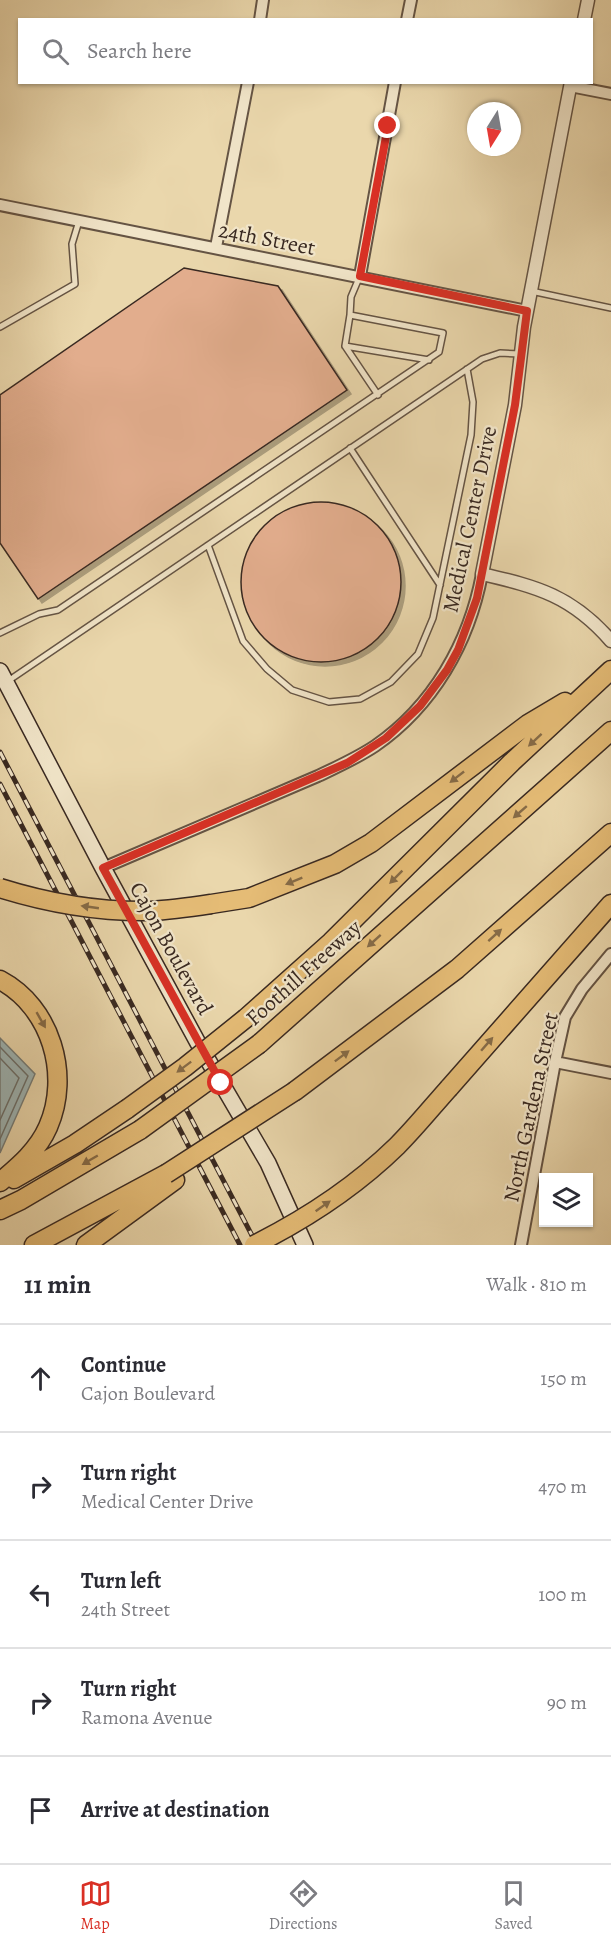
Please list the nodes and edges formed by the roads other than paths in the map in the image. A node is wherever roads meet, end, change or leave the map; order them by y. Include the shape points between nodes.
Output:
1 (263, 0) edge
2 (411, 0) edge
3 (588, 0) edge
4 (260, 18) edge
5 (407, 18) edge
6 (584, 18) edge
7 (248, 84) edge
8 (395, 84) edge
9 (571, 84) edge
10 (611, 94) edge
11 (0, 205) edge
12 (79, 220) junction
13 (216, 248) junction
14 (360, 276) junction
15 (531, 291) junction
16 (611, 308) edge
17 (527, 311) junction
18 (350, 315) junction
19 (0, 327) edge
20 (345, 346) junction
21 (522, 354) junction
22 (429, 360) junction
23 (467, 369) junction
24 (378, 395) junction
25 (350, 448) junction
26 (208, 545) junction
27 (482, 574) junction
28 (440, 585) junction
29 (0, 633) edge
30 (611, 641) edge
31 (611, 670) edge
32 (3, 677) edge
33 (593, 686) junction
34 (611, 731) edge
35 (611, 832) edge
36 (103, 868) junction
37 (0, 888) edge
38 (611, 904) edge
39 (611, 954) edge
40 (0, 980) edge
41 (555, 1062) junction
42 (611, 1072) edge
43 (171, 1177) junction
44 (0, 1184) edge
45 (0, 1210) edge
46 (34, 1245) edge
47 (86, 1245) edge
48 (254, 1245) edge
49 (305, 1245) edge
50 (521, 1245) edge

1 - 4 street
2 - 5 street
3 - 6 street
7 - 13 street
8 - 14 street
9 - 10 street
9 - 15 street, Medical Center Drive
11 - 12 street, 24th Street
12 - 13 street, 24th Street
12 - 19 lane via 72,244 75,284
13 - 14 street, 24th Street
14 - 17 street, 24th Street
14 - 18 lane via 351,297
15 - 16 lane
15 - 17 street, Medical Center Drive
17 - 21 street, Medical Center Drive
18 - 20 lane
18 - 22 lane via 443,333 439,352
20 - 22 lane
20 - 24 lane
21 - 23 lane via 500,353
21 - 27 street, Medical Center Drive
22 - 24 lane
23 - 25 lane
23 - 28 lane via 473,402 471,435
24 - 29 lane via 58,610 39,614
25 - 26 lane
25 - 28 lane
26 - 28 lane via 243,641 292,690 329,702 360,699 391,682 405,668 418,654 434,618
26 - 32 lane
27 - 30 street via 546,591 586,616
27 - 36 street, Medical Center Drive via 468,624 447,670 420,706 390,735 347,763
31 - 33 highway
32 - 36 main road, Cajon Boulevard
33 -> 37 highway, bridge via 528,724 371,843 335,864 249,898 152,911 111,910 39,899
33 -> 44 highway, bridge via 331,942 246,1018 127,1109 29,1172
34 -> 45 highway, Foothill Freeway, bridge via 259,1044 140,1130
43 -> 35 highway, bridge via 296,1092 457,969
36 - 49 main road, Cajon Boulevard via 268,1163
48 -> 38 highway, bridge via 315,1212 398,1145
39 - 41 street, North Gardena Street via 565,1017
40 -> 44 highway via 13,987 38,1014 49,1036 58,1074 48,1129 37,1147
41 - 42 street
41 - 50 street, North Gardena Street
43 - 46 highway
43 - 47 highway

